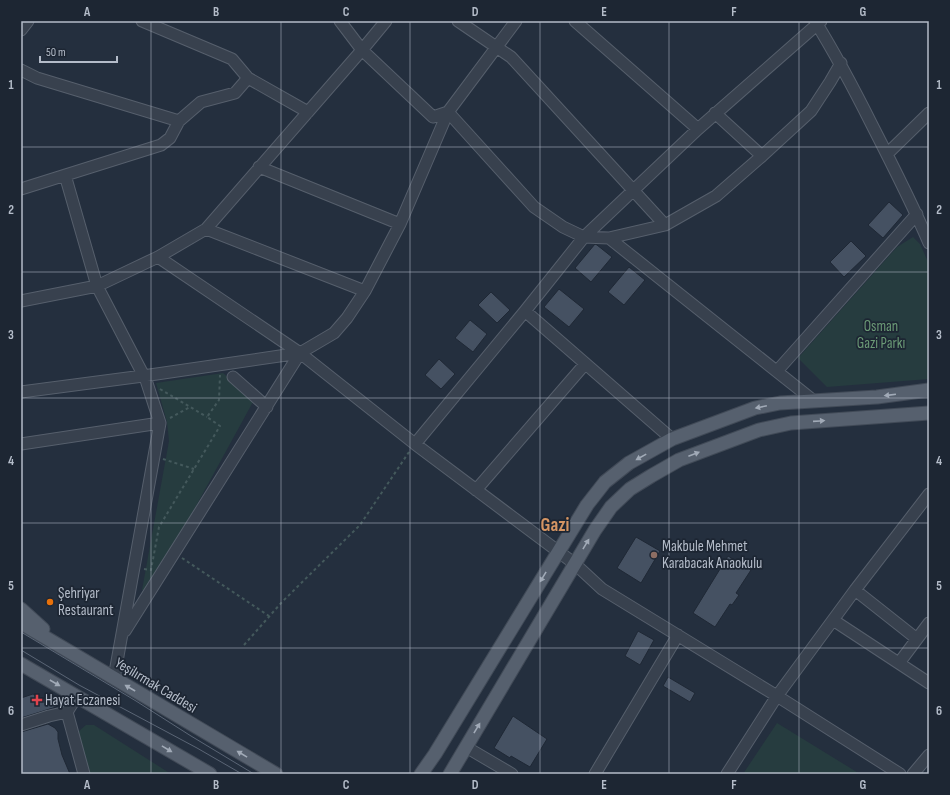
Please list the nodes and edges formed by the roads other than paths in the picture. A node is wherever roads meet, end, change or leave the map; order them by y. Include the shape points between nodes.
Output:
1 (28, 21) edge
2 (142, 21) edge
3 (340, 21) edge
4 (386, 21) edge
5 (458, 21) edge
6 (516, 21) edge
7 (575, 21) edge
8 (818, 22) edge
9 (21, 30) edge
10 (497, 47) junction
11 (362, 50) junction
12 (841, 63) junction
13 (21, 70) edge
14 (248, 78) junction
15 (308, 112) junction
16 (448, 112) junction
17 (715, 113) junction
18 (929, 113) edge
19 (179, 121) junction
20 (698, 129) junction
21 (887, 154) junction
22 (762, 156) junction
23 (259, 167) junction
24 (65, 175) junction
25 (21, 189) edge
26 (633, 190) junction
27 (917, 214) junction
28 (400, 224) junction
29 (665, 225) junction
30 (206, 229) junction
31 (584, 237) junction
32 (609, 238) junction
33 (929, 243) edge
34 (158, 257) junction
35 (97, 286) junction
36 (365, 291) junction
37 (21, 301) edge
38 (525, 311) junction
39 (300, 353) junction
40 (585, 364) junction
41 (777, 371) junction
42 (232, 377) dead end
43 (145, 378) junction
44 (929, 390) edge
45 (21, 392) edge
46 (814, 401) junction
47 (267, 407) junction
48 (929, 413) edge
49 (160, 423) junction
50 (672, 440) junction
51 (21, 444) edge
52 (414, 444) junction
53 (476, 490) junction
54 (928, 496) edge
55 (558, 551) junction
56 (575, 564) junction
57 (855, 590) junction
58 (21, 609) edge
59 (833, 620) junction
60 (21, 623) edge
61 (929, 623) edge
62 (678, 636) junction
63 (121, 637) junction
64 (917, 639) junction
65 (69, 651) junction
66 (899, 663) junction
67 (21, 664) edge
68 (114, 678) junction
69 (929, 683) edge
70 (77, 696) junction
71 (777, 696) junction
72 (67, 712) junction
73 (21, 725) edge
74 (466, 747) junction
75 (929, 755) edge
76 (84, 774) edge
77 (210, 774) edge
78 (276, 774) edge
79 (421, 774) edge
80 (450, 774) edge
81 (512, 774) edge
82 (595, 774) edge
83 (727, 774) edge
84 (900, 774) edge
85 (912, 774) edge

1 - 9 street
2 - 14 street via 232,59
3 - 11 street
4 - 11 street
5 - 10 street
6 - 10 street
7 - 20 street
8 - 12 street
8 - 17 street
10 - 16 street
10 - 26 street via 511,57
11 - 15 street
11 - 16 street via 433,117
12 - 21 street
12 - 22 street via 811,111
13 - 19 street via 37,78
14 - 15 street
14 - 19 street via 234,93 201,102
15 - 23 street
16 - 28 street
16 - 31 street via 534,207 563,227
17 - 20 street
17 - 22 street
18 - 21 street
19 - 24 street via 170,138 161,145
20 - 26 street
21 - 27 street
22 - 29 street via 716,196
23 - 28 street
23 - 30 street
24 - 25 street
24 - 35 street
26 - 29 street
26 - 31 street
27 - 33 street
27 - 41 street
28 - 36 street
29 - 32 street
30 - 34 street
30 - 36 street
31 - 32 street
31 - 38 street
32 - 41 street
34 - 35 street
34 - 39 street
35 - 37 street
35 - 43 street
36 - 39 street via 334,333
38 - 40 street
38 - 52 street
39 - 43 street
39 - 47 street
39 - 52 street
40 - 50 street
40 - 53 street
41 - 46 street
42 - 47 street
43 - 45 street
43 - 49 street
44 -> 46 main road via 877,397
46 -> 50 main road via 780,403 755,408
47 - 63 street
56 -> 48 main road via 595,530 630,489 679,460 778,425
49 - 51 street
49 - 63 street
50 -> 55 main road via 629,463 606,482 587,505
52 - 53 street
53 - 55 street
54 - 57 street
55 - 56 street
55 -> 79 main road
56 - 62 street via 602,589
74 -> 56 main road
57 - 59 street
57 - 64 street
58 - 65 main road
59 - 66 street
59 - 71 street
60 - 65 main road, Yeşilırmak Caddesi
61 - 64 street
62 - 71 street
62 - 82 street
63 - 68 street
64 - 66 street
65 - 68 main road, Yeşilırmak Caddesi
66 - 69 street
67 -> 70 main road
78 -> 68 main road, Yeşilırmak Caddesi
70 - 72 street
70 -> 77 main road
71 - 83 street
71 - 84 street
72 - 73 street
72 - 76 street
74 - 80 main road
74 - 81 street
75 - 85 street

